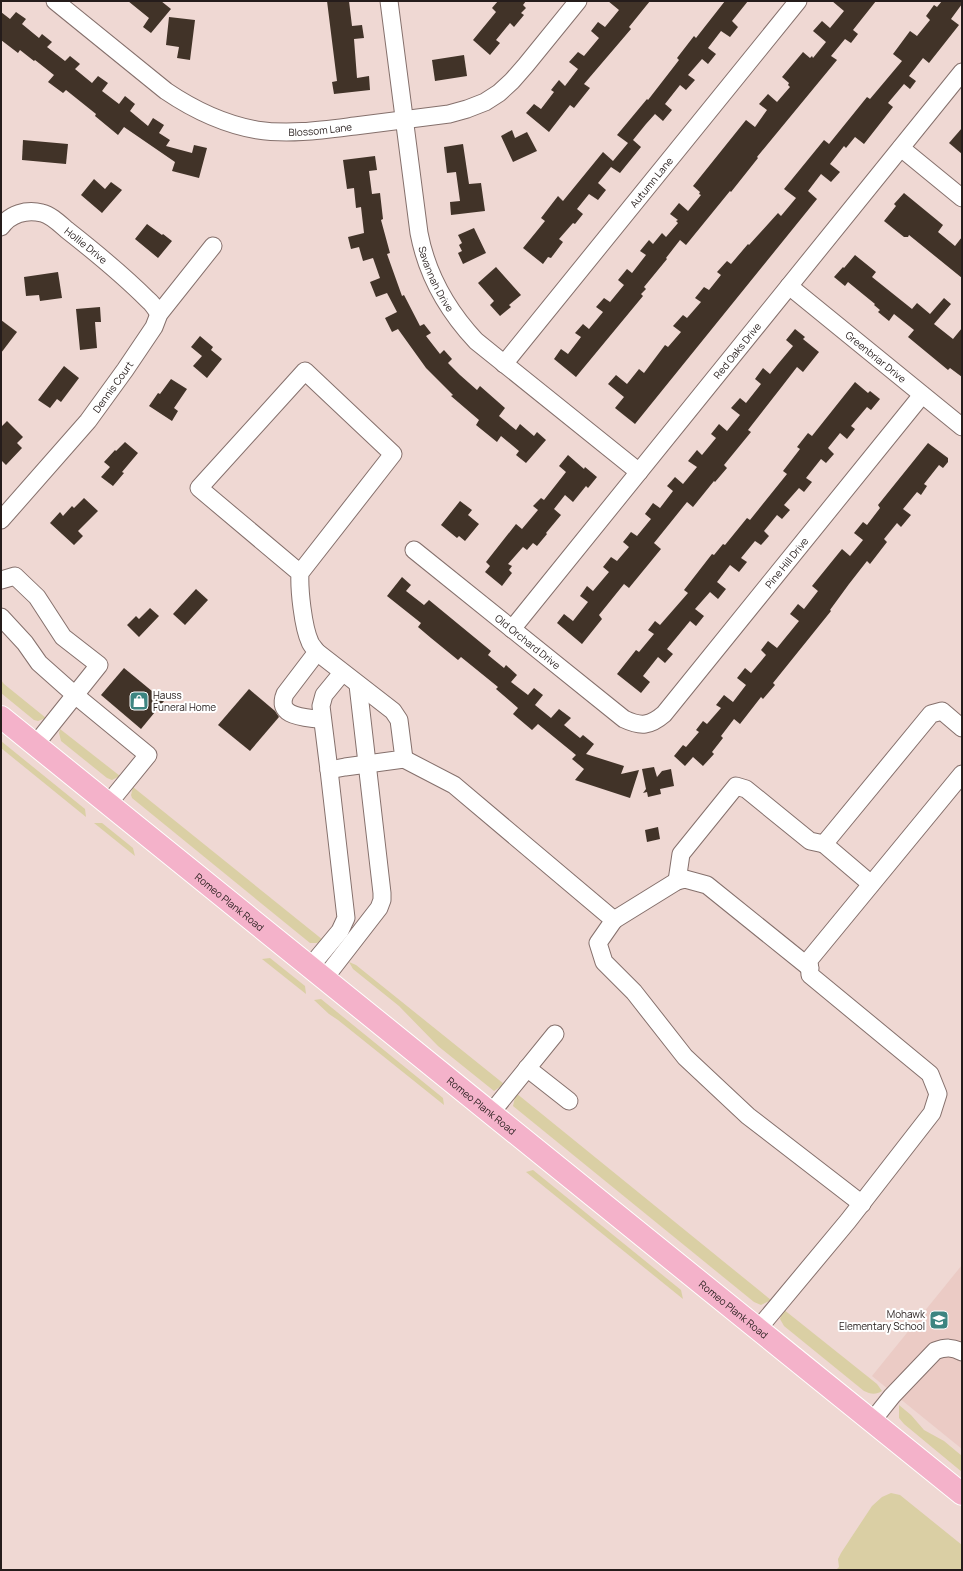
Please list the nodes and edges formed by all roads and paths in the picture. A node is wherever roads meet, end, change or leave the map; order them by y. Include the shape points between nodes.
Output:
1 (55, 1) edge
2 (389, 1) edge
3 (578, 1) edge
4 (798, 1) edge
5 (962, 72) edge
6 (403, 119) junction
7 (900, 148) junction
8 (962, 198) edge
9 (1, 227) edge
10 (213, 246) dead end
11 (789, 286) junction
12 (159, 314) junction
13 (504, 364) junction
14 (922, 395) junction
15 (962, 427) edge
16 (639, 472) junction
17 (1, 520) edge
18 (414, 550) dead end
19 (300, 573) junction
20 (1, 580) edge
21 (1, 617) edge
22 (512, 629) junction
23 (317, 652) junction
24 (342, 673) junction
25 (358, 685) junction
26 (75, 695) junction
27 (1, 718) edge
28 (322, 720) junction
29 (645, 724) joint
30 (962, 728) edge
31 (35, 745) junction
32 (404, 759) junction
33 (367, 764) junction
34 (329, 770) junction
35 (962, 774) edge
36 (108, 804) junction
37 (824, 844) junction
38 (677, 881) junction
39 (871, 884) junction
40 (346, 918) junction
41 (614, 920) junction
42 (365, 926) junction
43 (810, 968) junction
44 (317, 973) junction
45 (554, 1034) dead end
46 (527, 1068) junction
47 (569, 1101) dead end
48 (491, 1113) junction
49 (862, 1204) junction
50 (758, 1329) junction
51 (962, 1352) edge
52 (872, 1421) junction
53 (962, 1494) edge

1 - 6 street, Blossom Lane via 166,91 219,120 258,130 278,132 320,130
2 - 6 street, Savannah Drive
3 - 6 street, Blossom Lane via 526,66 500,93 485,102 449,114
4 - 13 street, Autumn Lane
5 - 7 street, Red Oaks Drive
6 - 13 street, Savannah Drive via 422,251 430,272 462,326
7 - 8 street
7 - 11 street, Red Oaks Drive
9 - 12 street, Hollie Drive via 14,215 43,213 79,239 150,300
10 - 12 street, Dennis Court
11 - 14 street, Greenbriar Drive
11 - 16 street, Red Oaks Drive
12 - 17 street, Dennis Court via 154,327 88,421
13 - 16 street, Savannah Drive
14 - 15 street, Greenbriar Drive
14 - 29 street, Pine Hill Drive via 664,714 656,721
16 - 22 street, Red Oaks Drive
18 - 22 street, Old Orchard Drive
19 - 19 street via 393,454 305,371 199,488
19 - 23 street via 299,586 307,634
20 - 26 street via 15,576 37,597 63,637 99,665
21 - 26 street via 39,663
22 - 29 street, Old Orchard Drive via 624,719 634,724
23 - 24 street
23 - 28 street via 282,701 287,712
24 - 25 street
24 - 28 street via 324,695 320,706
25 - 32 street via 393,711 399,720
25 - 33 street
26 - 31 street
26 - 36 street via 148,756
27 - 31 main road, Romeo Plank Road
28 - 34 street
30 - 37 street via 942,711 931,714
31 - 36 main road, Romeo Plank Road
32 - 33 street
32 - 41 street via 454,785
33 - 34 street
33 - 42 street via 382,900
34 - 40 street
35 - 39 street
36 - 44 main road, Romeo Plank Road
37 - 38 street via 810,841 746,789 736,786 681,854
37 - 39 street
38 - 41 street
38 - 43 street via 685,879 708,885
39 - 43 street via 810,960
40 - 42 street
40 - 44 street
41 - 49 street via 598,943 604,962 634,992 685,1057 748,1116
42 - 44 street
43 - 49 street via 810,975 930,1074 938,1094 932,1113
44 - 48 main road, Romeo Plank Road
45 - 46 street
46 - 47 street
46 - 48 street
48 - 50 main road, Romeo Plank Road
49 - 50 street
50 - 52 main road, Romeo Plank Road
51 - 52 street via 954,1348 935,1351
52 - 53 main road, Romeo Plank Road

